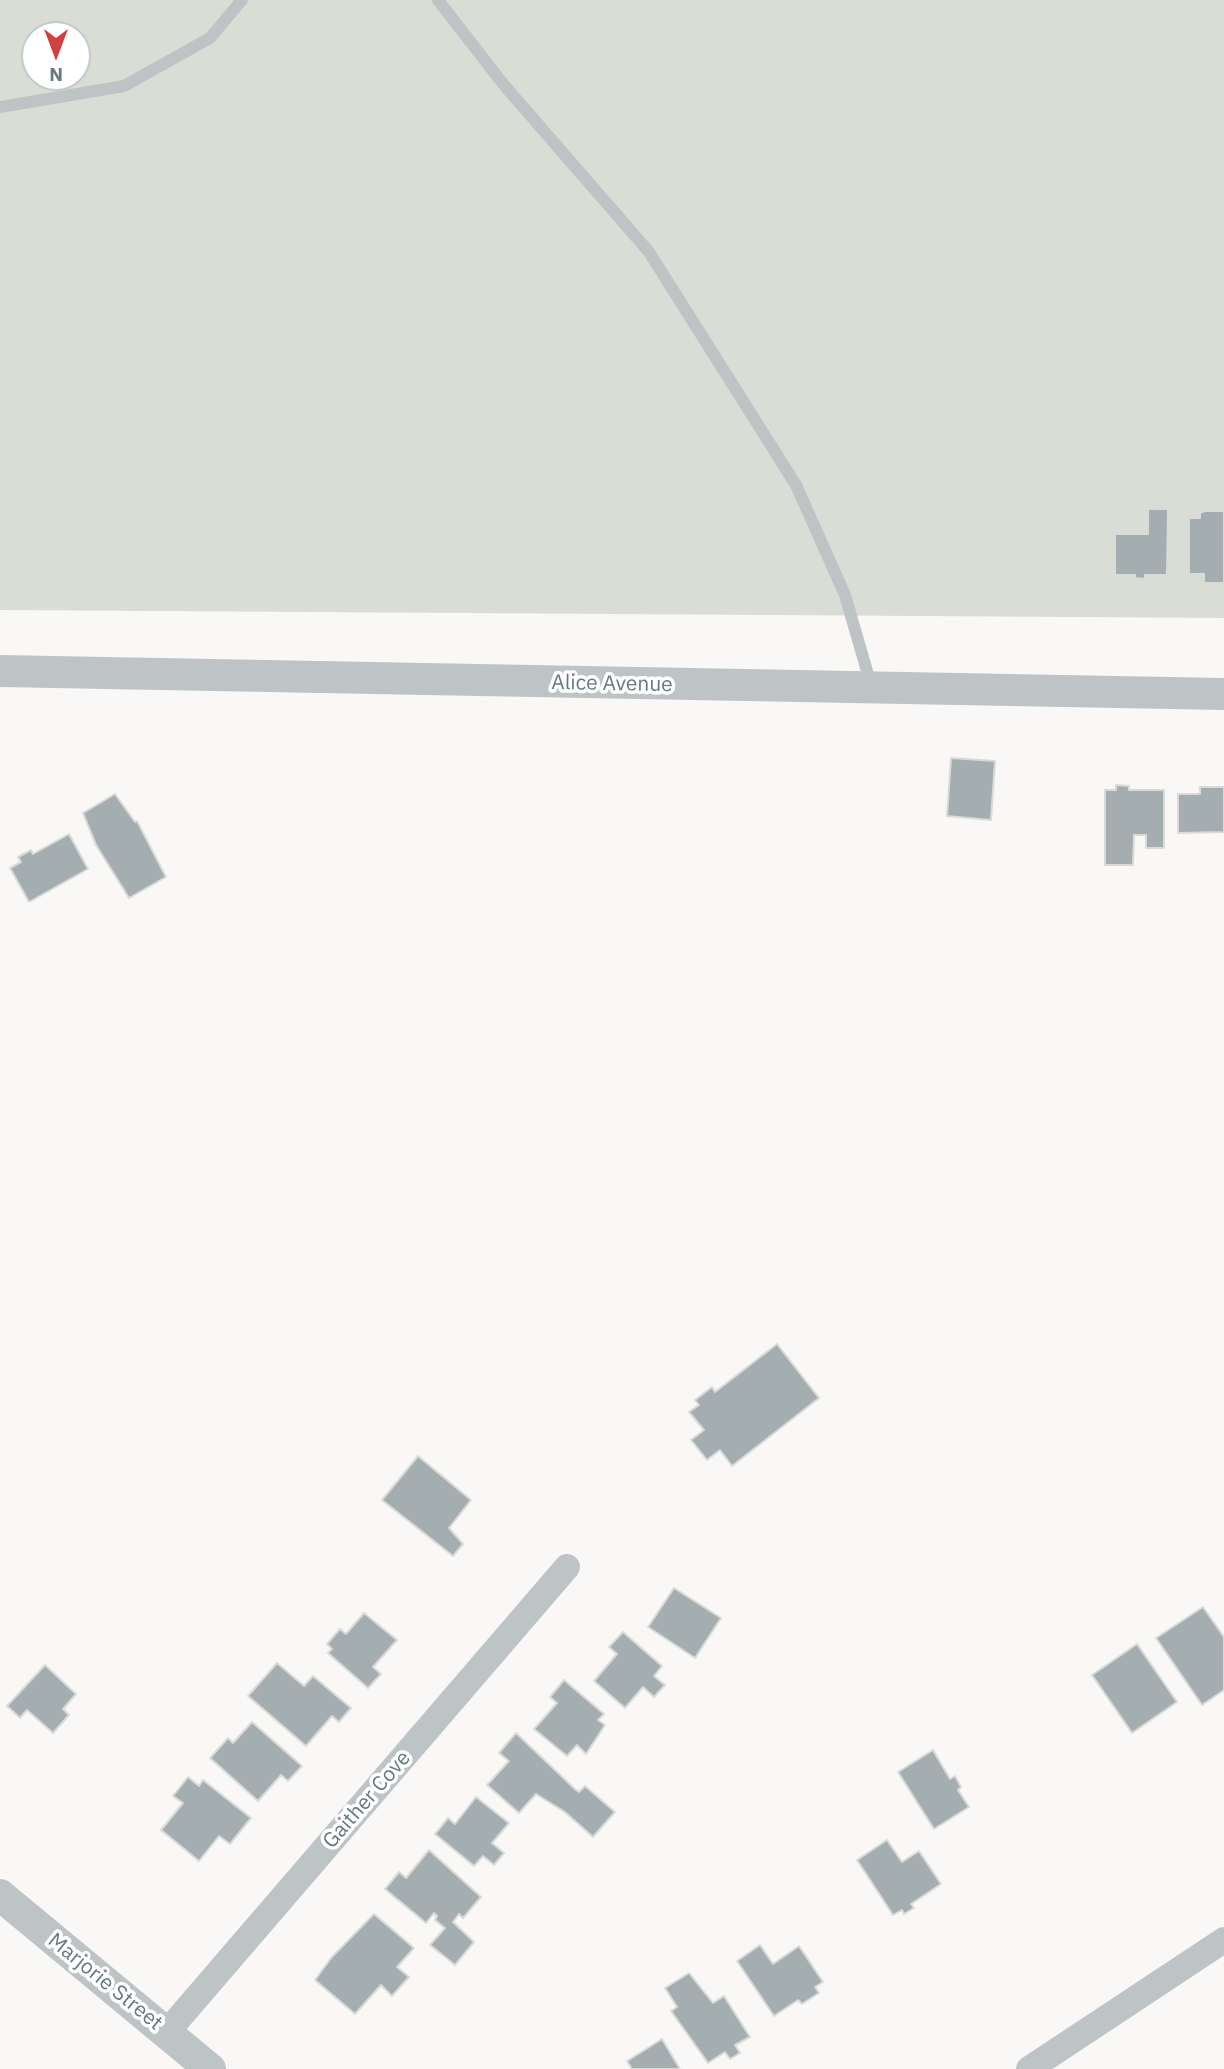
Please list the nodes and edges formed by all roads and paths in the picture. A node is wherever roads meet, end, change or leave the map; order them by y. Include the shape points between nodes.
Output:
1 (242, 0) edge
2 (438, 0) edge
3 (0, 107) edge
4 (0, 671) edge
5 (872, 689) junction
6 (1224, 694) edge
7 (567, 1567) dead end
8 (0, 1895) edge
9 (1224, 1940) edge
10 (167, 2032) junction
11 (210, 2069) edge
12 (1029, 2069) edge

1 - 3 lane via 210,38 124,86
2 - 5 lane via 504,85 649,252 796,485 845,595
4 - 5 street, Alice Avenue
5 - 6 street, Alice Avenue
7 - 10 street, Gaither Cove
8 - 10 street, Marjorie Street
9 - 12 street
10 - 11 street, Marjorie Street

